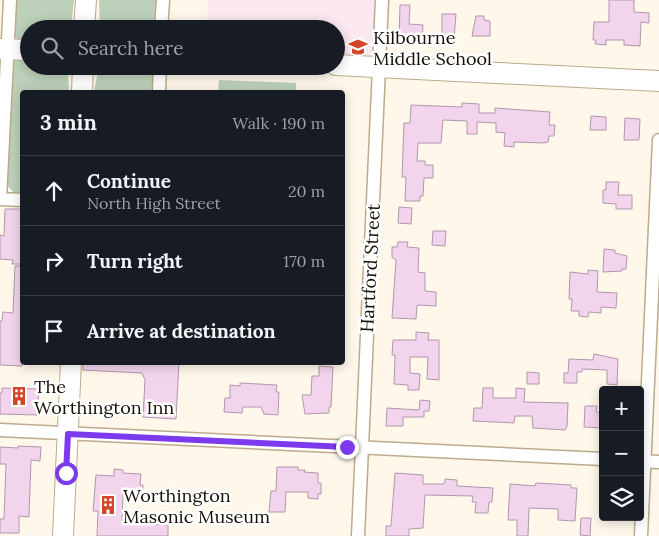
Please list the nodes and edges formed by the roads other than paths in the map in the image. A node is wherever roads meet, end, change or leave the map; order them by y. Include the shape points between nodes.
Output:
1 (10, 0) edge
2 (86, 0) edge
3 (163, 0) edge
4 (382, 0) edge
5 (85, 20) edge
6 (162, 20) edge
7 (4, 49) edge
8 (20, 50) edge
9 (345, 65) edge
10 (379, 67) junction
11 (83, 75) edge
12 (160, 75) edge
13 (659, 81) edge
14 (82, 90) edge
15 (159, 90) edge
16 (659, 140) edge
17 (20, 200) edge
18 (71, 365) edge
19 (0, 430) edge
20 (644, 431) edge
21 (68, 434) junction
22 (362, 447) junction
23 (599, 459) edge
24 (644, 461) edge
25 (659, 462) edge
26 (642, 476) edge
27 (63, 536) edge
28 (358, 536) edge
29 (641, 536) edge

1 - 7 street
2 - 5 main road
3 - 6 street
4 - 10 street, Hartford Street
7 - 8 main road
7 - 17 street via 0,199
9 - 10 main road
10 - 13 main road
10 - 22 street, Hartford Street
11 - 14 main road
12 - 15 street
16 - 20 street
18 - 21 main road
19 - 21 street
21 - 22 street
21 - 27 main road
22 - 23 street
22 - 28 street, Hartford Street
24 - 25 street
26 - 29 street

